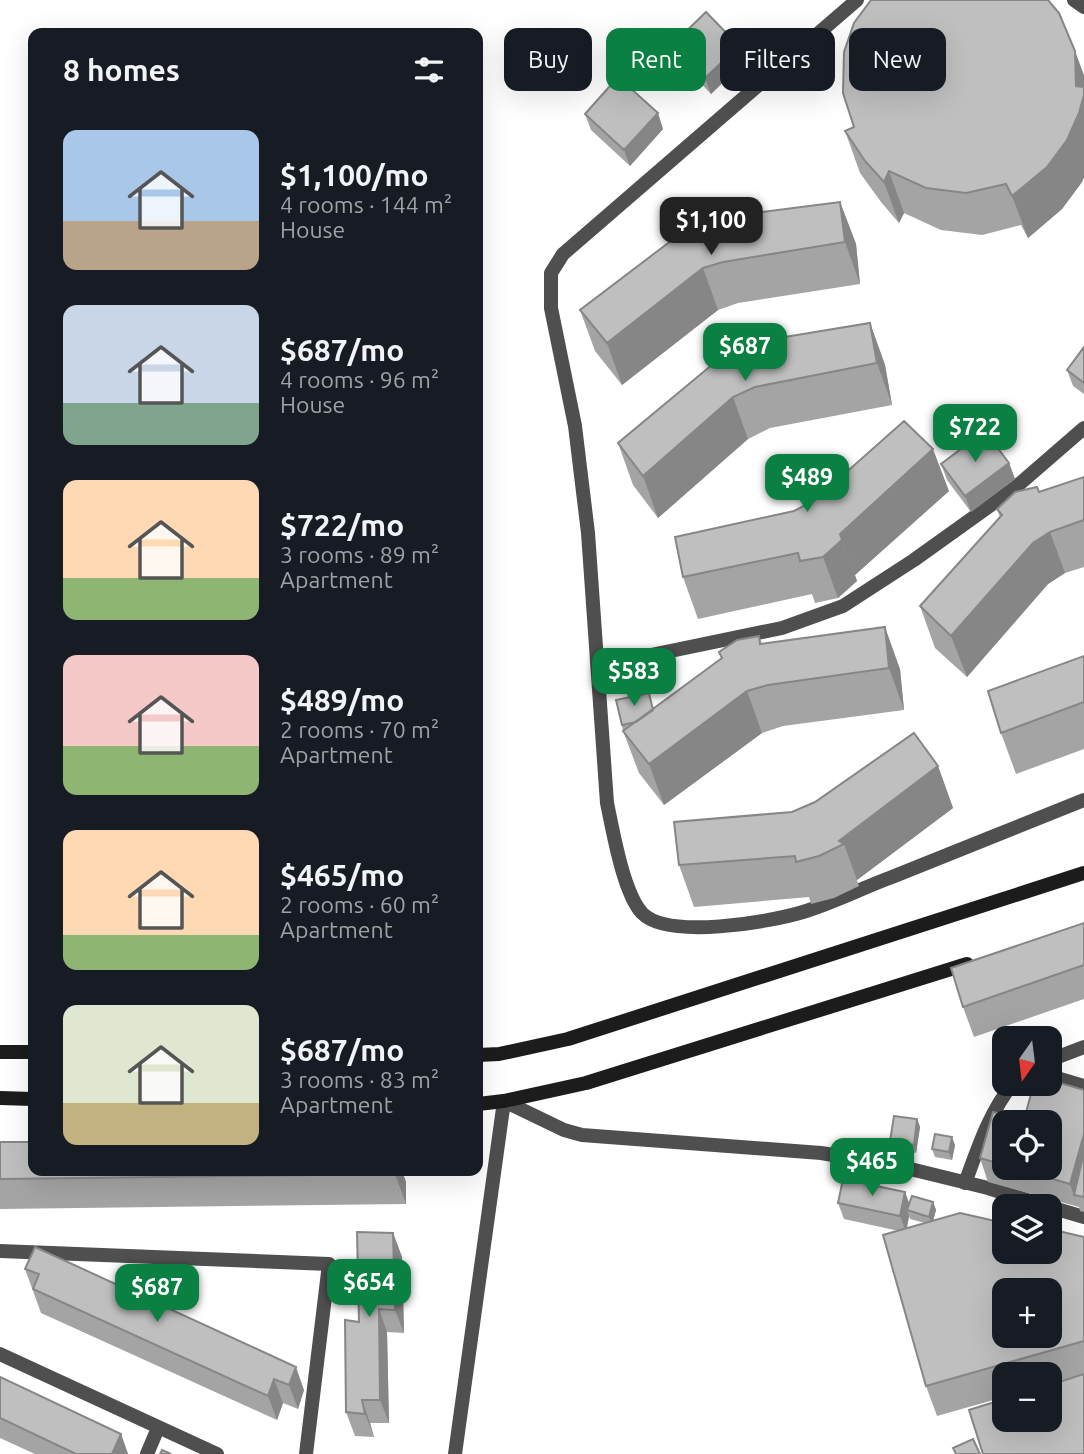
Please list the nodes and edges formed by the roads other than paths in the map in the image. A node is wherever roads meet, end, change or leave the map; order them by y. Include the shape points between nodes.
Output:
1 (857, 0) edge
2 (1074, 0) edge
3 (1084, 7) edge
4 (1084, 428) edge
5 (598, 666) junction
6 (1084, 800) edge
7 (1084, 873) edge
8 (981, 960) edge
9 (1084, 1047) edge
10 (0, 1052) edge
11 (28, 1052) edge
12 (483, 1055) edge
13 (1062, 1055) edge
14 (1062, 1080) edge
15 (1084, 1086) edge
16 (1003, 1096) edge
17 (0, 1098) edge
18 (28, 1099) edge
19 (504, 1101) junction
20 (483, 1103) edge
21 (965, 1183) junction
22 (1005, 1194) edge
23 (1062, 1210) edge
24 (1084, 1217) edge
25 (0, 1251) edge
26 (0, 1354) edge
27 (158, 1428) junction
28 (147, 1454) edge
29 (217, 1454) edge
30 (306, 1454) edge
31 (455, 1454) edge

1 - 5 street via 563,254 551,273 551,308 575,426 588,533
2 - 3 street
4 - 5 street via 1016,487 843,606 782,628
5 - 6 street via 607,803 615,844 631,895 643,915 662,923 735,926 802,912
7 - 12 main road via 568,1039
8 - 19 main road via 586,1083
9 - 13 street
10 - 11 main road
14 - 15 street
16 - 21 street
17 - 18 main road
19 - 20 main road
19 - 21 street via 582,1135 821,1153
19 - 31 street
21 - 22 street
23 - 24 street
25 - 30 street via 329,1264
26 - 27 street
27 - 28 street
27 - 29 street

